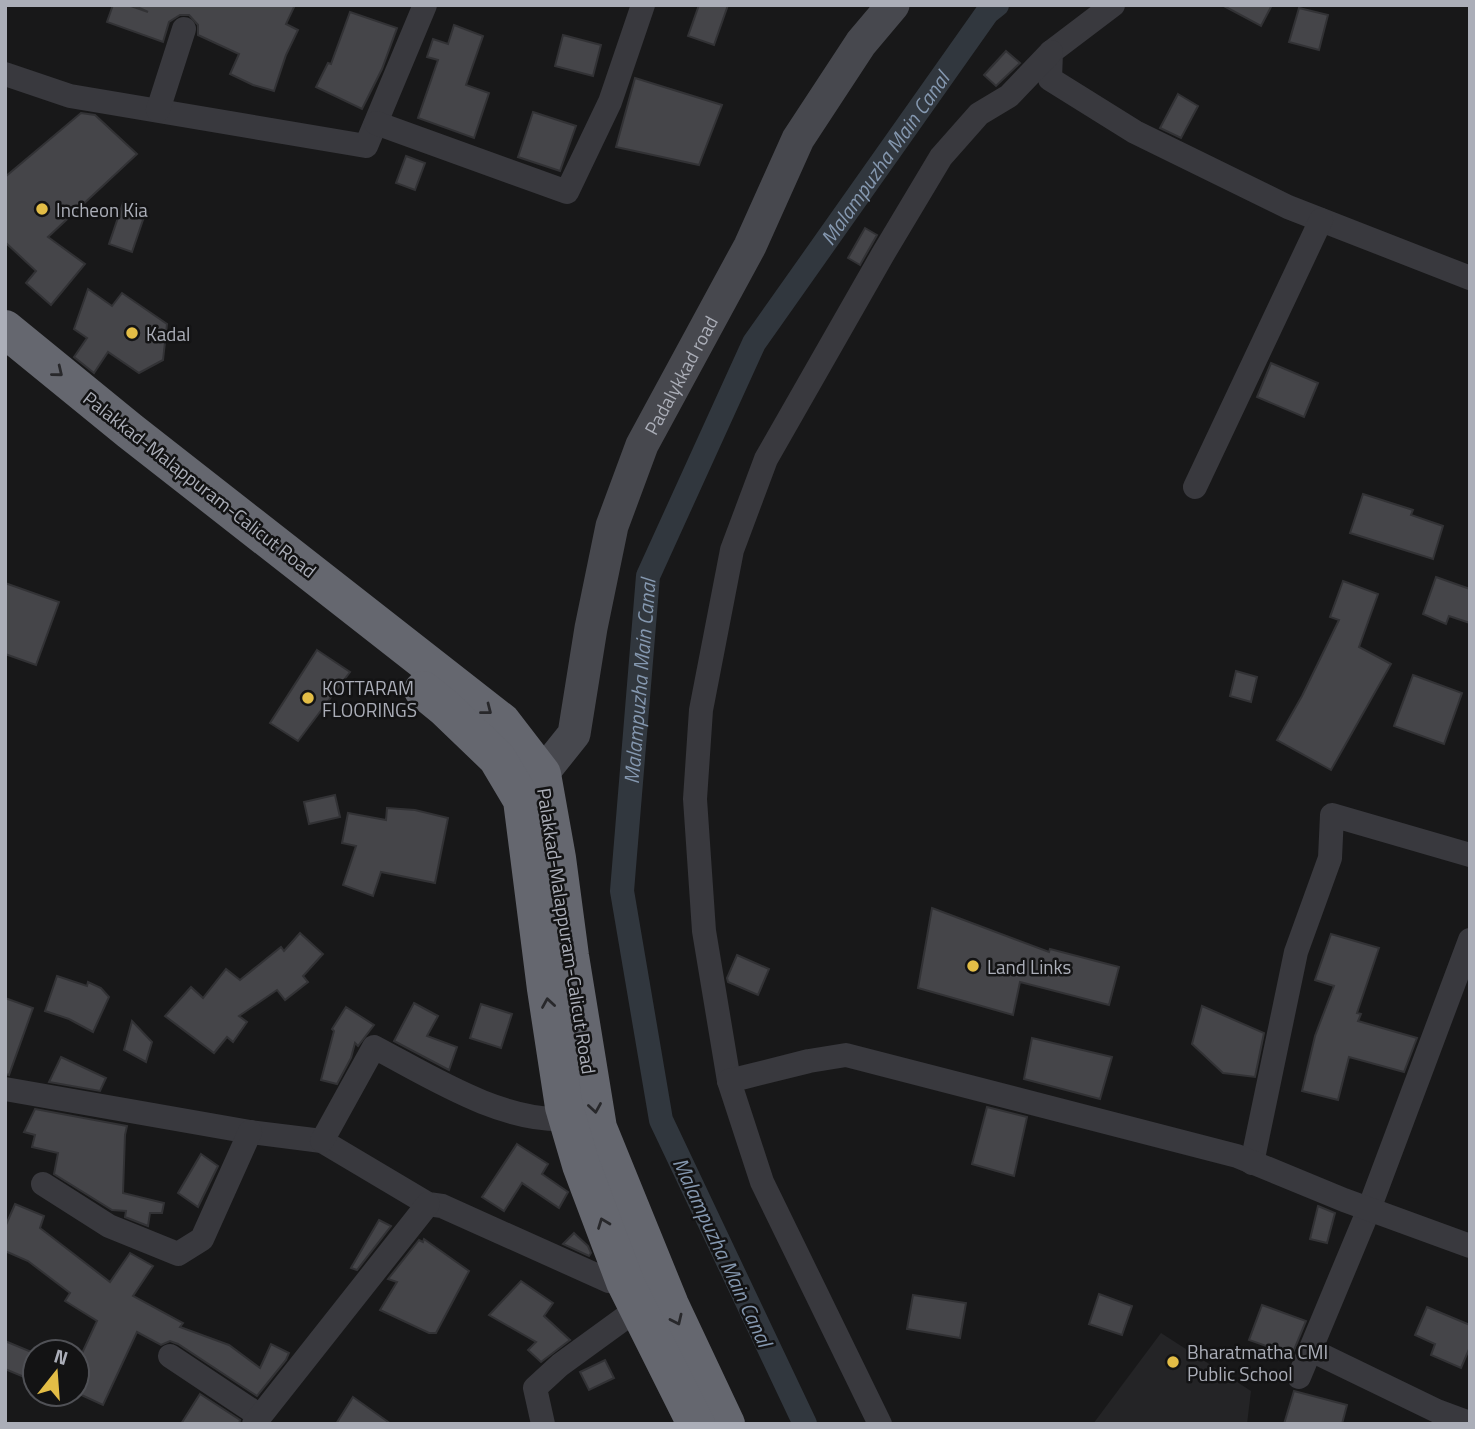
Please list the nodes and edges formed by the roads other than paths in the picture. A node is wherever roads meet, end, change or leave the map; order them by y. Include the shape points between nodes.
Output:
1 (425, 5) edge
2 (643, 5) edge
3 (893, 5) edge
4 (1113, 5) edge
5 (184, 29) dead end
6 (1051, 52) junction
7 (5, 74) edge
8 (158, 110) junction
9 (376, 123) junction
10 (1321, 219) junction
11 (1470, 278) edge
12 (5, 329) edge
13 (5, 363) edge
14 (1195, 487) dead end
15 (529, 782) junction
16 (1470, 855) edge
17 (1470, 940) edge
18 (729, 1081) junction
19 (5, 1089) edge
20 (568, 1119) junction
21 (250, 1132) junction
22 (322, 1141) junction
23 (1252, 1163) junction
24 (43, 1184) dead end
25 (428, 1204) junction
26 (1368, 1209) junction
27 (1470, 1246) edge
28 (631, 1296) junction
29 (1311, 1350) junction
30 (170, 1356) dead end
31 (1299, 1377) dead end
32 (1466, 1417) edge
33 (257, 1420) edge
34 (543, 1424) edge
35 (696, 1424) edge
36 (726, 1424) edge
37 (880, 1424) edge

1 - 9 street
2 - 9 street via 610,102 567,192
3 - 15 street, Padalykkad road via 861,43 798,139 750,246 642,445 611,526 574,734
4 - 6 street
5 - 8 street
6 - 10 street via 1050,79 1135,132
6 - 18 street via 1009,96 979,114 942,157 766,459 732,550 701,710 695,799 704,931
7 - 8 street via 70,96
8 - 9 street via 366,146
10 - 11 street
10 - 14 street
12 -> 15 highway, Palakkad-Malappuram-Calicut Road via 502,722
13 - 15 highway, Palakkad-Malappuram-Calicut Road via 445,708
20 -> 15 highway, Palakkad-Malappuram-Calicut Road via 522,800
15 -> 36 highway, Palakkad-Malappuram-Calicut Road via 557,858 598,1128 670,1305
16 - 23 street via 1332,815 1330,858 1297,952
17 - 26 street
18 - 23 street via 846,1055
18 - 37 street via 762,1182
19 - 21 street
20 - 22 street via 544,1121 470,1098 374,1047
28 -> 20 highway, Palakkad-Malappuram-Calicut Road via 580,1165
21 - 22 street
21 - 24 street via 202,1239 178,1254 109,1226
22 - 25 street
23 - 26 street
25 - 28 street via 442,1206
25 - 33 street
26 - 27 street
26 - 29 street
28 - 34 street via 535,1388
28 - 35 highway, Palakkad-Malappuram-Calicut Road
29 - 31 street
29 - 32 street via 1437,1411
30 - 33 street

